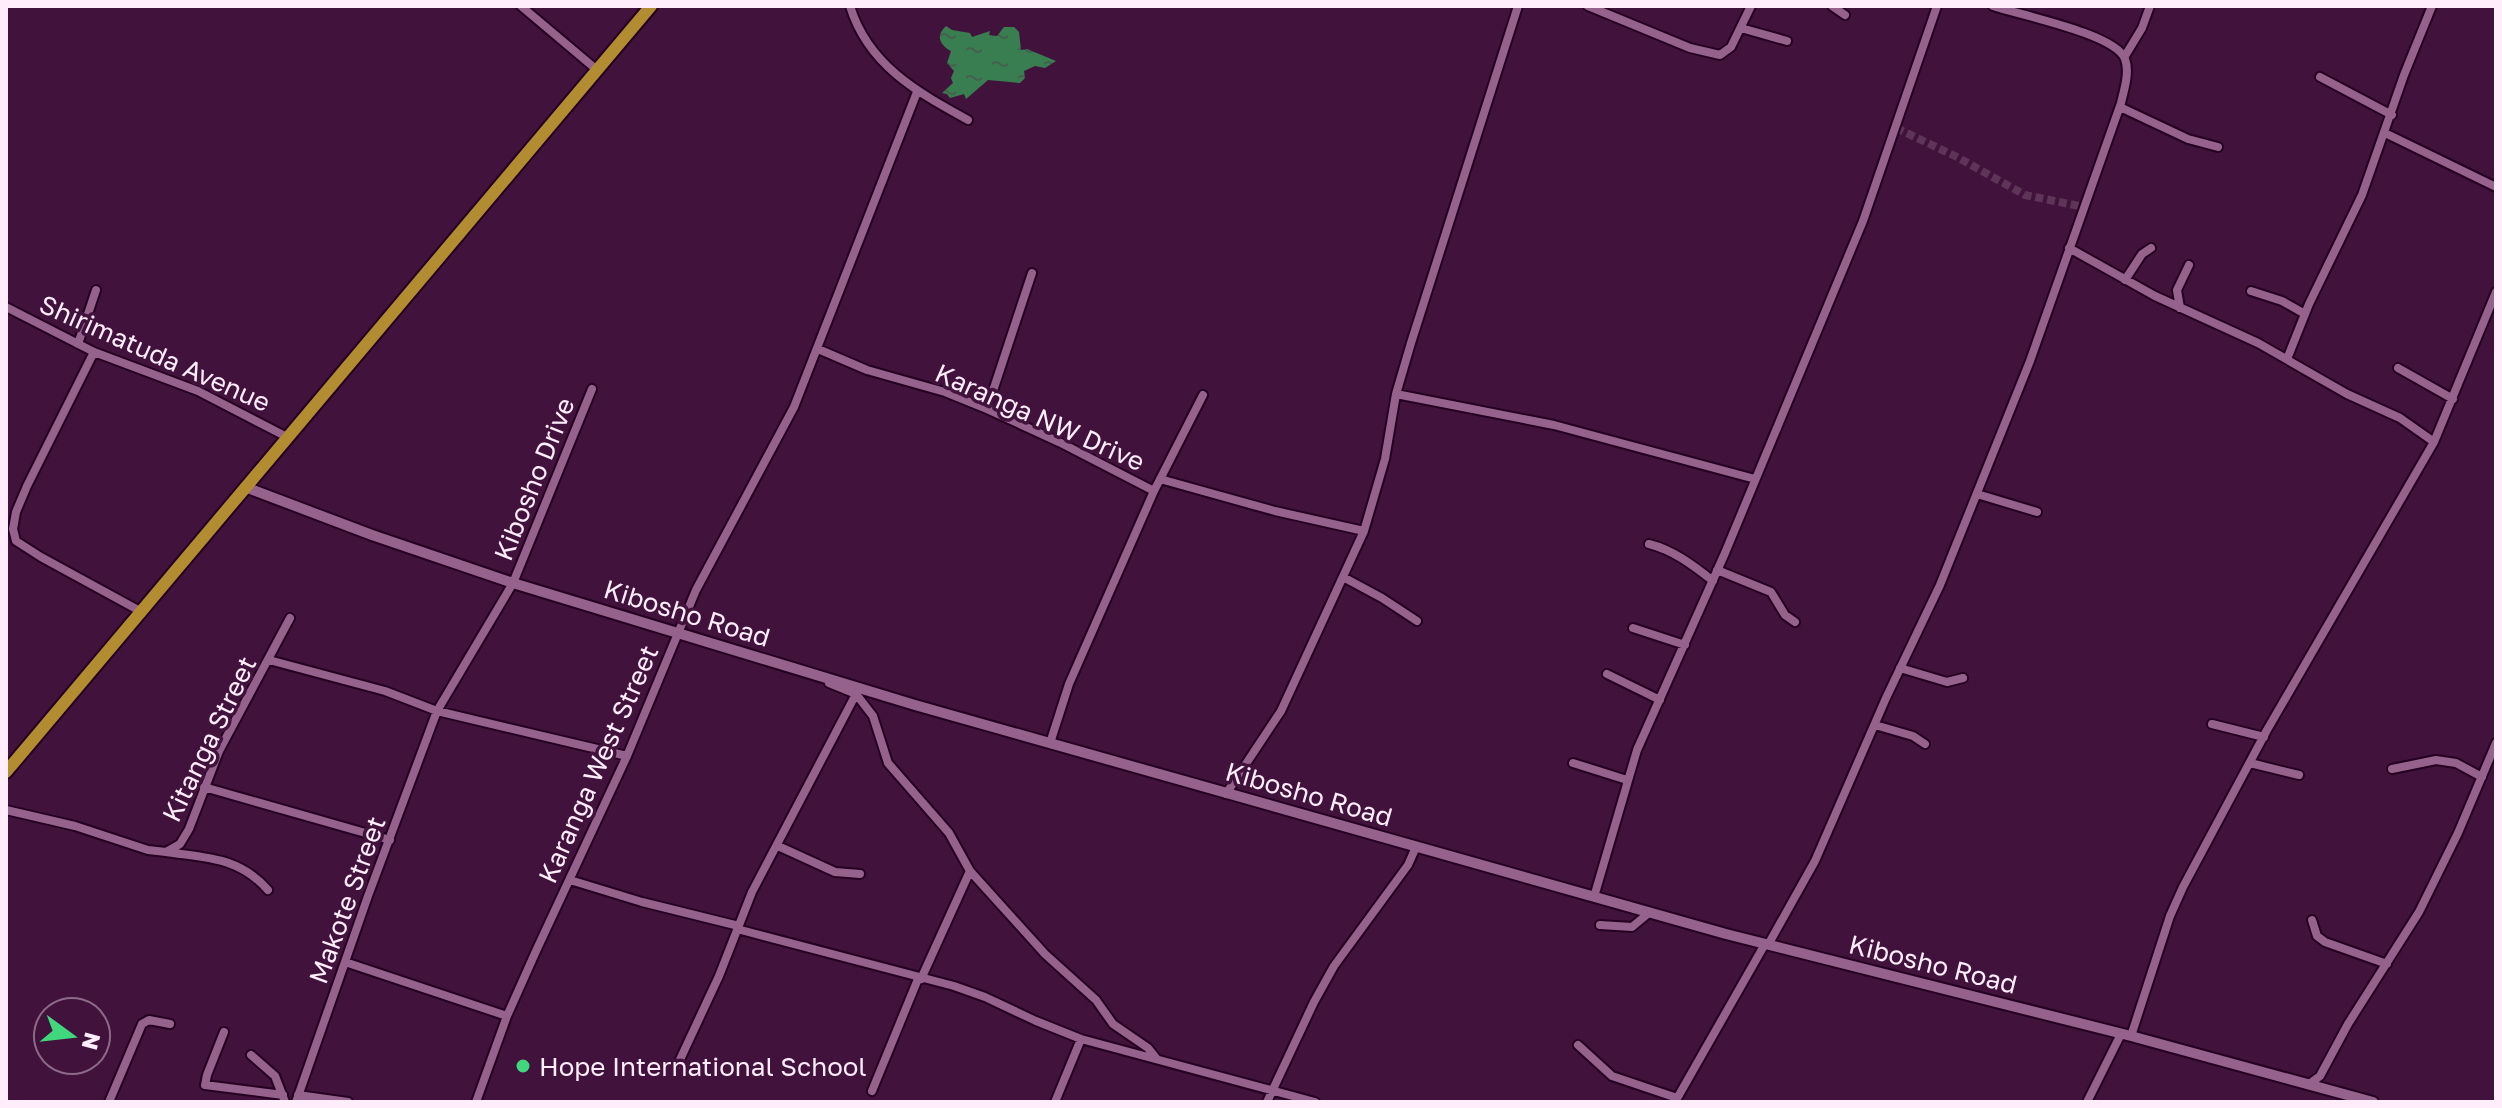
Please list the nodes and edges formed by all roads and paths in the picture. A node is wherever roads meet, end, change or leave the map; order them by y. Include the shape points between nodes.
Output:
1 (521, 6) edge
2 (651, 6) edge
3 (850, 6) edge
4 (1518, 6) edge
5 (1588, 6) edge
6 (1751, 6) edge
7 (1832, 6) edge
8 (1937, 6) edge
9 (1993, 6) edge
10 (2150, 6) edge
11 (2432, 6) edge
12 (1845, 15) dead end
13 (1741, 28) junction
14 (1787, 41) dead end
15 (2125, 56) junction
16 (597, 70) junction
17 (2320, 77) dead end
18 (917, 92) junction
19 (2120, 107) junction
20 (2392, 115) junction
21 (968, 120) dead end
22 (2385, 133) junction
23 (2218, 147) dead end
24 (2496, 187) edge
25 (2069, 248) junction
26 (2151, 248) dead end
27 (2189, 265) dead end
28 (1032, 273) dead end
29 (2125, 280) junction
30 (96, 290) dead end
31 (2251, 291) dead end
32 (2496, 292) edge
33 (6, 307) edge
34 (2180, 308) junction
35 (2305, 314) junction
36 (78, 344) junction
37 (818, 349) junction
38 (94, 352) junction
39 (2287, 359) junction
40 (2398, 368) dead end
41 (592, 389) dead end
42 (1396, 394) junction
43 (1203, 395) dead end
44 (2453, 399) junction
45 (987, 409) junction
46 (287, 437) junction
47 (2434, 442) junction
48 (1160, 479) junction
49 (1755, 479) junction
50 (245, 487) junction
51 (1154, 491) junction
52 (1977, 494) junction
53 (2037, 512) dead end
54 (1364, 531) junction
55 (1649, 544) dead end
56 (1717, 570) junction
57 (1343, 577) junction
58 (1713, 581) junction
59 (513, 583) junction
60 (140, 611) junction
61 (290, 618) dead end
62 (1417, 621) dead end
63 (1795, 622) dead end
64 (1633, 628) dead end
65 (678, 634) junction
66 (1685, 645) junction
67 (269, 660) junction
68 (784, 665) junction
69 (1900, 668) junction
70 (1607, 674) dead end
71 (1963, 678) dead end
72 (856, 694) junction
73 (1660, 700) junction
74 (437, 711) junction
75 (2212, 724) dead end
76 (1875, 725) junction
77 (2264, 737) junction
78 (1050, 743) junction
79 (2496, 743) edge
80 (1925, 744) dead end
81 (627, 756) junction
82 (1573, 763) dead end
83 (2250, 763) junction
84 (2392, 769) dead end
85 (6, 772) edge
86 (2299, 775) dead end
87 (2482, 777) junction
88 (1627, 780) junction
89 (204, 787) junction
90 (1226, 794) junction
91 (6, 810) edge
92 (390, 840) junction
93 (778, 846) junction
94 (1416, 847) junction
95 (166, 852) junction
96 (970, 871) junction
97 (860, 874) dead end
98 (570, 880) junction
99 (268, 890) dead end
100 (1594, 897) junction
101 (1650, 912) junction
102 (2312, 920) dead end
103 (1600, 925) dead end
104 (738, 927) junction
105 (1766, 944) junction
106 (345, 962) junction
107 (2387, 964) junction
108 (919, 979) junction
109 (507, 1016) junction
110 (170, 1024) dead end
111 (224, 1032) dead end
112 (2126, 1035) junction
113 (1081, 1039) junction
114 (1578, 1045) dead end
115 (251, 1055) dead end
116 (1157, 1059) junction
117 (677, 1066) dead end
118 (2308, 1085) junction
119 (872, 1091) dead end
120 (1272, 1091) junction
121 (297, 1098) edge
122 (2342, 1098) edge
123 (284, 1099) edge
124 (1676, 1100) edge
125 (109, 1102) edge
126 (348, 1102) edge
127 (476, 1102) edge
128 (1055, 1102) edge
129 (1267, 1102) edge
130 (1315, 1102) edge
131 (2087, 1102) edge
132 (2373, 1102) edge

1 - 16 street
2 - 16 highway
3 - 18 street via 871,50
4 - 42 street
5 - 13 street via 1712,54 1725,53
6 - 13 street
7 - 12 street
8 - 49 street via 1863,221
9 - 15 street via 2094,36
10 - 15 street
11 - 20 street
13 - 14 street
15 - 19 street
16 - 46 highway
17 - 20 street
18 - 21 street
18 - 37 street, Karanga West Street
19 - 23 street
19 - 25 street
20 - 22 street
22 - 24 street
22 - 35 street via 2348,228
25 - 29 street
25 - 52 street
26 - 29 street
27 - 34 street via 2177,290
28 - 45 street
29 - 34 street
30 - 36 street
31 - 35 street
32 - 44 street
33 - 36 street, Shirimatuda Avenue
34 - 39 street
35 - 39 street
36 - 38 street, Shirimatuda Avenue
37 - 45 street, Karanga NW Drive
37 - 65 street, Karanga West Street via 794,407 715,552
38 - 46 street, Shirimatuda Avenue via 198,391
38 - 60 street via 27,486 13,529 16,541
39 - 47 street via 2414,425
40 - 44 street
41 - 59 street, Kibosho Drive
42 - 49 street via 1554,425
42 - 54 street via 1385,459
43 - 48 street
44 - 47 street
45 - 51 street, Karanga NW Drive
46 - 50 highway
47 - 77 street
48 - 51 street
48 - 54 street
49 - 56 street
50 - 59 street, Kibosho Road
50 - 60 highway
51 - 78 street via 1069,684
52 - 53 street
52 - 69 street
54 - 57 street
55 - 58 street via 1682,558
56 - 58 street
56 - 63 street via 1771,592
57 - 62 street
57 - 90 street via 1281,711
58 - 66 street
59 - 65 street, Kibosho Road
59 - 74 street, Makote Street
60 - 85 highway
61 - 67 street, Kitanga Street
64 - 66 street
65 - 68 street, Kibosho Road
65 - 81 street, Karanga West Street
66 - 73 street
67 - 74 street via 385,691
67 - 89 street, Kitanga Street
68 - 72 street
68 - 78 street, Kibosho Road
69 - 71 street via 1947,682
69 - 76 street
70 - 73 street
72 - 93 street
72 - 96 street via 873,716 888,763 949,833
73 - 88 street
74 - 81 street
74 - 92 street, Makote Street
75 - 77 street
76 - 80 street
76 - 105 street via 1815,861
77 - 83 street
78 - 90 street, Kibosho Road
79 - 87 street
81 - 98 street, Karanga West Street
82 - 88 street
83 - 86 street
83 - 112 street via 2183,887
84 - 87 street via 2436,760 2456,763
87 - 107 street via 2419,912
88 - 100 street
89 - 92 street
89 - 95 street, Kitanga Street via 189,829 180,844
90 - 94 street, Kibosho Road
91 - 95 street, Kitanga Street
92 - 106 street, Makote Street
93 - 97 street via 835,872
93 - 104 street
94 - 100 street, Kibosho Road
94 - 120 street via 1334,966
95 - 99 street via 240,866
96 - 108 street
96 - 116 street via 1113,1024
98 - 104 street
98 - 109 street, Karanga West Street
100 - 101 street, Kibosho Road
101 - 103 street via 1632,927
101 - 105 street, Kibosho Road
102 - 107 street via 2325,942
104 - 108 street
104 - 117 street
105 - 112 street, Kibosho Road
105 - 124 street
106 - 109 street
106 - 121 street, Makote Street
107 - 118 street via 2320,1076
108 - 113 street via 985,997
108 - 119 street
109 - 127 street, Karanga West Street
110 - 125 street via 142,1024
111 - 123 street via 205,1085
112 - 118 street, Kibosho Road
112 - 131 street
113 - 116 street
113 - 128 street
114 - 124 street via 1612,1076
115 - 123 street via 275,1076
116 - 120 street
118 - 122 street, Kibosho Road
120 - 129 street
120 - 130 street
121 - 126 street
122 - 132 street, Kibosho Road

